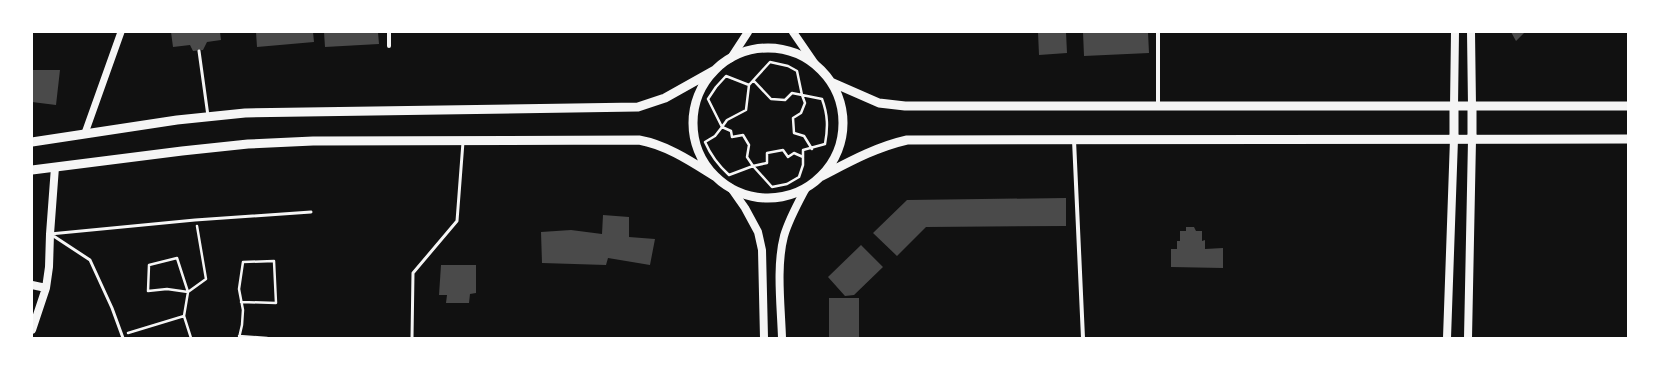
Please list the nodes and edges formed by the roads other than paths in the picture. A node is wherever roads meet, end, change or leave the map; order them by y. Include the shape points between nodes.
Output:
1 (121, 32) edge
2 (390, 32) edge
3 (748, 32) edge
4 (793, 32) edge
5 (1158, 32) edge
6 (1454, 32) edge
7 (1471, 32) edge
8 (389, 46) dead end
9 (199, 51) dead end
10 (731, 58) junction
11 (815, 64) junction
12 (715, 70) junction
13 (831, 82) junction
14 (1158, 106) junction
15 (1454, 106) junction
16 (1472, 106) junction
17 (1628, 106) edge
18 (208, 117) junction
19 (85, 133) junction
20 (1454, 139) junction
21 (464, 140) junction
22 (1074, 140) junction
23 (1472, 140) junction
24 (1628, 140) edge
25 (32, 142) edge
26 (55, 167) junction
27 (32, 170) edge
28 (716, 176) junction
29 (822, 176) junction
30 (731, 188) junction
31 (806, 188) junction
32 (311, 212) dead end
33 (50, 234) junction
34 (32, 285) edge
35 (46, 288) junction
36 (32, 330) edge
37 (122, 336) edge
38 (412, 338) edge
39 (764, 338) edge
40 (782, 338) edge
41 (1083, 338) edge
42 (1447, 338) edge
43 (1468, 338) edge

1 - 19 street
2 - 8 street
3 - 10 main road
4 - 11 main road
5 - 14 street
6 - 15 main road
7 - 16 main road
9 - 18 lane
10 - 11 main road via 753,50 783,49
10 - 12 main road
11 - 13 main road
12 - 18 main road via 665,98 638,107 313,111
12 - 28 main road via 705,83 698,99 694,132 705,163
13 - 14 main road via 879,103 905,106
13 - 29 main road via 840,101 843,121 841,141 834,159
14 - 15 main road
15 - 16 main road
15 - 20 main road
16 - 17 main road
16 - 23 main road
18 - 19 main road
19 - 25 main road
20 - 22 main road
20 - 23 main road
20 - 42 main road
21 - 26 main road via 248,144
21 - 28 main road via 639,140 668,149
21 - 38 lane via 457,221 413,274
22 - 29 main road via 907,140 874,150
22 - 41 street
23 - 24 main road
23 - 43 main road
26 - 27 main road
26 - 33 main road
28 - 30 main road
29 - 31 main road
30 - 31 main road via 750,196 769,198 788,195
30 - 39 main road via 758,232 762,250
31 - 40 main road via 784,234 780,255
32 - 33 lane
33 - 35 main road
33 - 37 lane via 90,260
34 - 35 main road
35 - 36 main road

